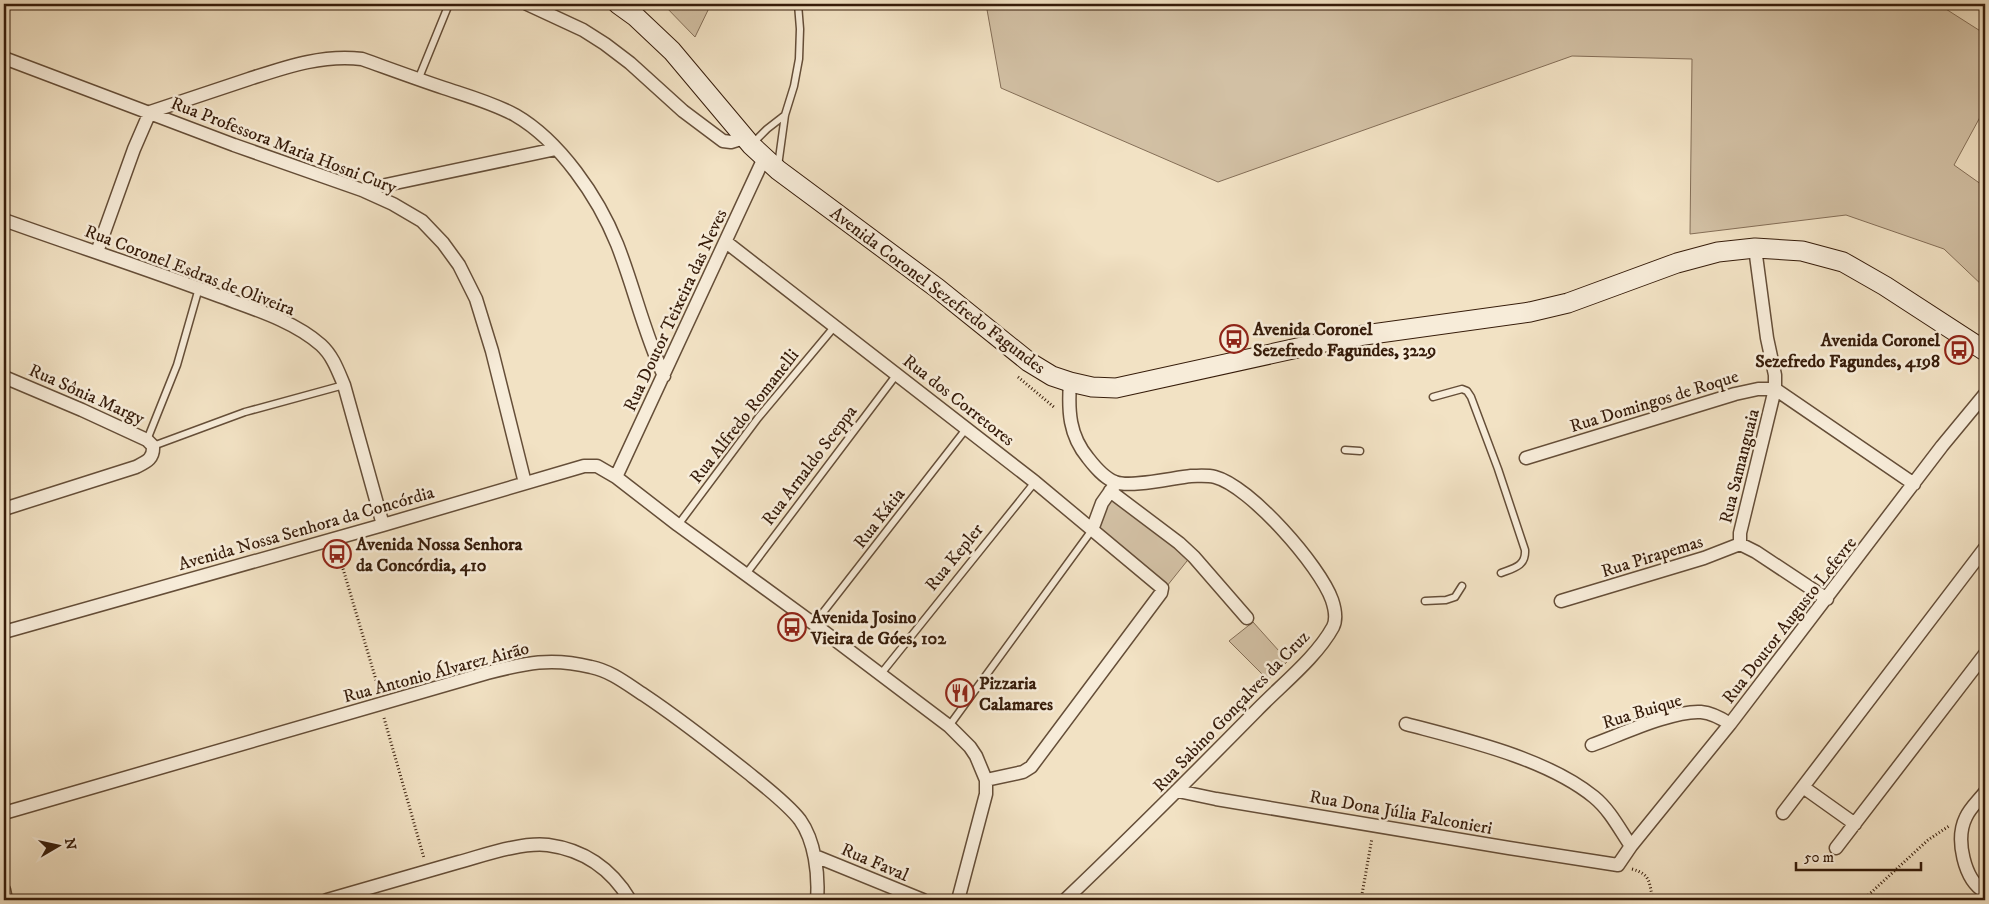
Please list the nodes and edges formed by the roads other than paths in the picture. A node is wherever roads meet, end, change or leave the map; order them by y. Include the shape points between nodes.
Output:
1 (449, 4) edge
2 (527, 4) edge
3 (618, 4) edge
4 (798, 4) edge
5 (4, 58) edge
6 (418, 80) junction
7 (150, 112) junction
8 (785, 115) junction
9 (556, 149) junction
10 (759, 153) junction
11 (362, 190) junction
12 (4, 220) edge
13 (726, 242) junction
14 (1754, 248) junction
15 (97, 252) junction
16 (199, 288) junction
17 (835, 326) junction
18 (1985, 351) edge
19 (897, 374) junction
20 (664, 376) junction
21 (4, 378) edge
22 (1070, 382) junction
23 (344, 385) junction
24 (1775, 389) junction
25 (1985, 394) edge
26 (1433, 398) dead end
27 (966, 429) junction
28 (150, 443) junction
29 (1345, 450) dead end
30 (1360, 451) dead end
31 (1526, 458) dead end
32 (616, 477) junction
33 (1035, 482) junction
34 (525, 483) junction
35 (1914, 484) junction
36 (1113, 487) junction
37 (4, 508) edge
38 (383, 525) junction
39 (678, 525) junction
40 (1092, 530) junction
41 (1740, 544) junction
42 (1985, 548) edge
43 (1501, 573) dead end
44 (746, 574) junction
45 (1462, 586) dead end
46 (1826, 600) junction
47 (1425, 601) dead end
48 (1561, 601) dead end
49 (1247, 618) dead end
50 (814, 624) junction
51 (4, 632) edge
52 (1985, 654) edge
53 (880, 676) junction
54 (1406, 724) dead end
55 (1730, 724) junction
56 (949, 726) junction
57 (1592, 745) dead end
58 (986, 780) junction
59 (1803, 787) junction
60 (1178, 791) junction
61 (1985, 792) edge
62 (4, 813) edge
63 (1783, 813) dead end
64 (1854, 824) junction
65 (1631, 846) junction
66 (1836, 848) dead end
67 (815, 856) junction
68 (1618, 865) joint
69 (4, 890) edge
70 (1985, 892) edge
71 (6, 900) edge
72 (327, 900) edge
73 (630, 900) edge
74 (818, 900) edge
75 (923, 900) edge
76 (958, 900) edge
77 (1065, 900) edge

1 - 6 lane
2 - 10 street via 606,44 723,141
3 - 10 main road, Avenida Coronel Sezefredo Fagundes via 672,51
4 - 8 lane via 799,60
5 - 7 street, Rua Professora Maria Hosni Cury
6 - 7 street via 362,59 327,58 267,73
6 - 9 street via 515,116
7 - 11 street, Rua Professora Maria Hosni Cury
7 - 15 street
8 - 10 lane
8 - 10 lane via 767,128
9 - 11 street
9 - 20 street via 577,173 616,243
10 - 13 street, Rua Doutor Teixeira das Neves
10 - 22 main road, Avenida Coronel Sezefredo Fagundes via 1029,362
11 - 34 street, Rua Professora Maria Hosni Cury via 422,221 460,265 476,299 492,351
12 - 15 street, Rua Coronel Esdras de Oliveira
13 - 17 street, Rua dos Corretores
13 - 20 street, Rua Doutor Teixeira das Neves
14 - 18 main road, Avenida Coronel Sezefredo Fagundes via 1802,251 1842,262
14 - 22 main road, Avenida Coronel Sezefredo Fagundes via 1718,252 1677,263 1568,303 1530,312 1343,338 1116,388
14 - 24 street, Rua Samanguaia
15 - 16 street, Rua Coronel Esdras de Oliveira
16 - 23 street, Rua Coronel Esdras de Oliveira via 304,332 323,347 336,365
16 - 28 lane
17 - 19 street, Rua dos Corretores
17 - 39 lane, Rua Alfredo Romanelli via 758,418
19 - 27 street, Rua dos Corretores
19 - 44 lane, Rua Arnaldo Sceppa
20 - 32 street, Rua Doutor Teixeira das Neves
21 - 28 street, Rua Sônia Margy
22 - 36 street via 1069,420 1088,460
23 - 28 lane
23 - 38 street, Rua Coronel Esdras de Oliveira
24 - 31 street, Rua Domingos de Roque via 1735,394
24 - 35 street
24 - 41 street, Rua Samanguaia
25 - 35 street, Rua Doutor Augusto Lefevre
26 - 43 lane via 1462,389 1471,398 1525,550 1519,566
27 - 33 street, Rua dos Corretores
27 - 50 lane, Rua Kátia
28 - 37 street via 151,457 136,467
29 - 30 lane
32 - 34 street, Avenida Nossa Senhora da Concórdia via 597,466 584,466
32 - 39 street, Avenida Nossa Senhora da Concórdia
33 - 40 street, Rua dos Corretores
33 - 53 lane, Rua Kepler
34 - 38 street, Avenida Nossa Senhora da Concórdia
35 - 46 street, Rua Doutor Augusto Lefevre
36 - 40 street via 1097,514
36 - 49 street via 1194,557
36 - 60 street, Rua Sabino Gonçalves da Cruz via 1204,475 1225,480 1257,504 1302,553 1332,597 1335,608 1334,625 1323,642
38 - 51 street, Avenida Nossa Senhora da Concórdia
39 - 44 street, Avenida Nossa Senhora da Concórdia
40 - 56 lane
40 - 58 street, Rua dos Corretores via 1160,585 1161,592 1031,767 1023,772
41 - 46 street
41 - 48 street, Rua Pirapemas via 1617,586
42 - 59 street
44 - 50 street, Avenida Nossa Senhora da Concórdia
45 - 47 lane via 1455,597
46 - 55 street, Rua Doutor Augusto Lefevre
50 - 53 street, Avenida Nossa Senhora da Concórdia
52 - 64 street
53 - 56 street, Avenida Nossa Senhora da Concórdia
54 - 65 street via 1479,744 1544,768 1576,784 1607,810
55 - 57 street, Rua Buique via 1707,713 1688,713
55 - 65 street, Rua Doutor Augusto Lefevre
56 - 58 street, Avenida Nossa Senhora da Concórdia via 970,747
58 - 76 street via 986,794
59 - 63 street
59 - 64 street
60 - 68 street, Rua Dona Júlia Falconieri
60 - 77 street, Rua Sabino Gonçalves da Cruz
61 - 70 street via 1965,818 1962,837 1964,864 1969,876 1977,888
62 - 67 street, Rua Antonio Álvarez Airão via 380,704 527,663 545,661 591,667 609,673 686,723 800,819
64 - 66 street
65 - 68 street, Rua Doutor Augusto Lefevre
67 - 74 street, Rua Antonio Álvarez Airão
67 - 75 street, Rua Faval
69 - 71 street
72 - 73 street via 494,852 546,845 586,857 619,882

